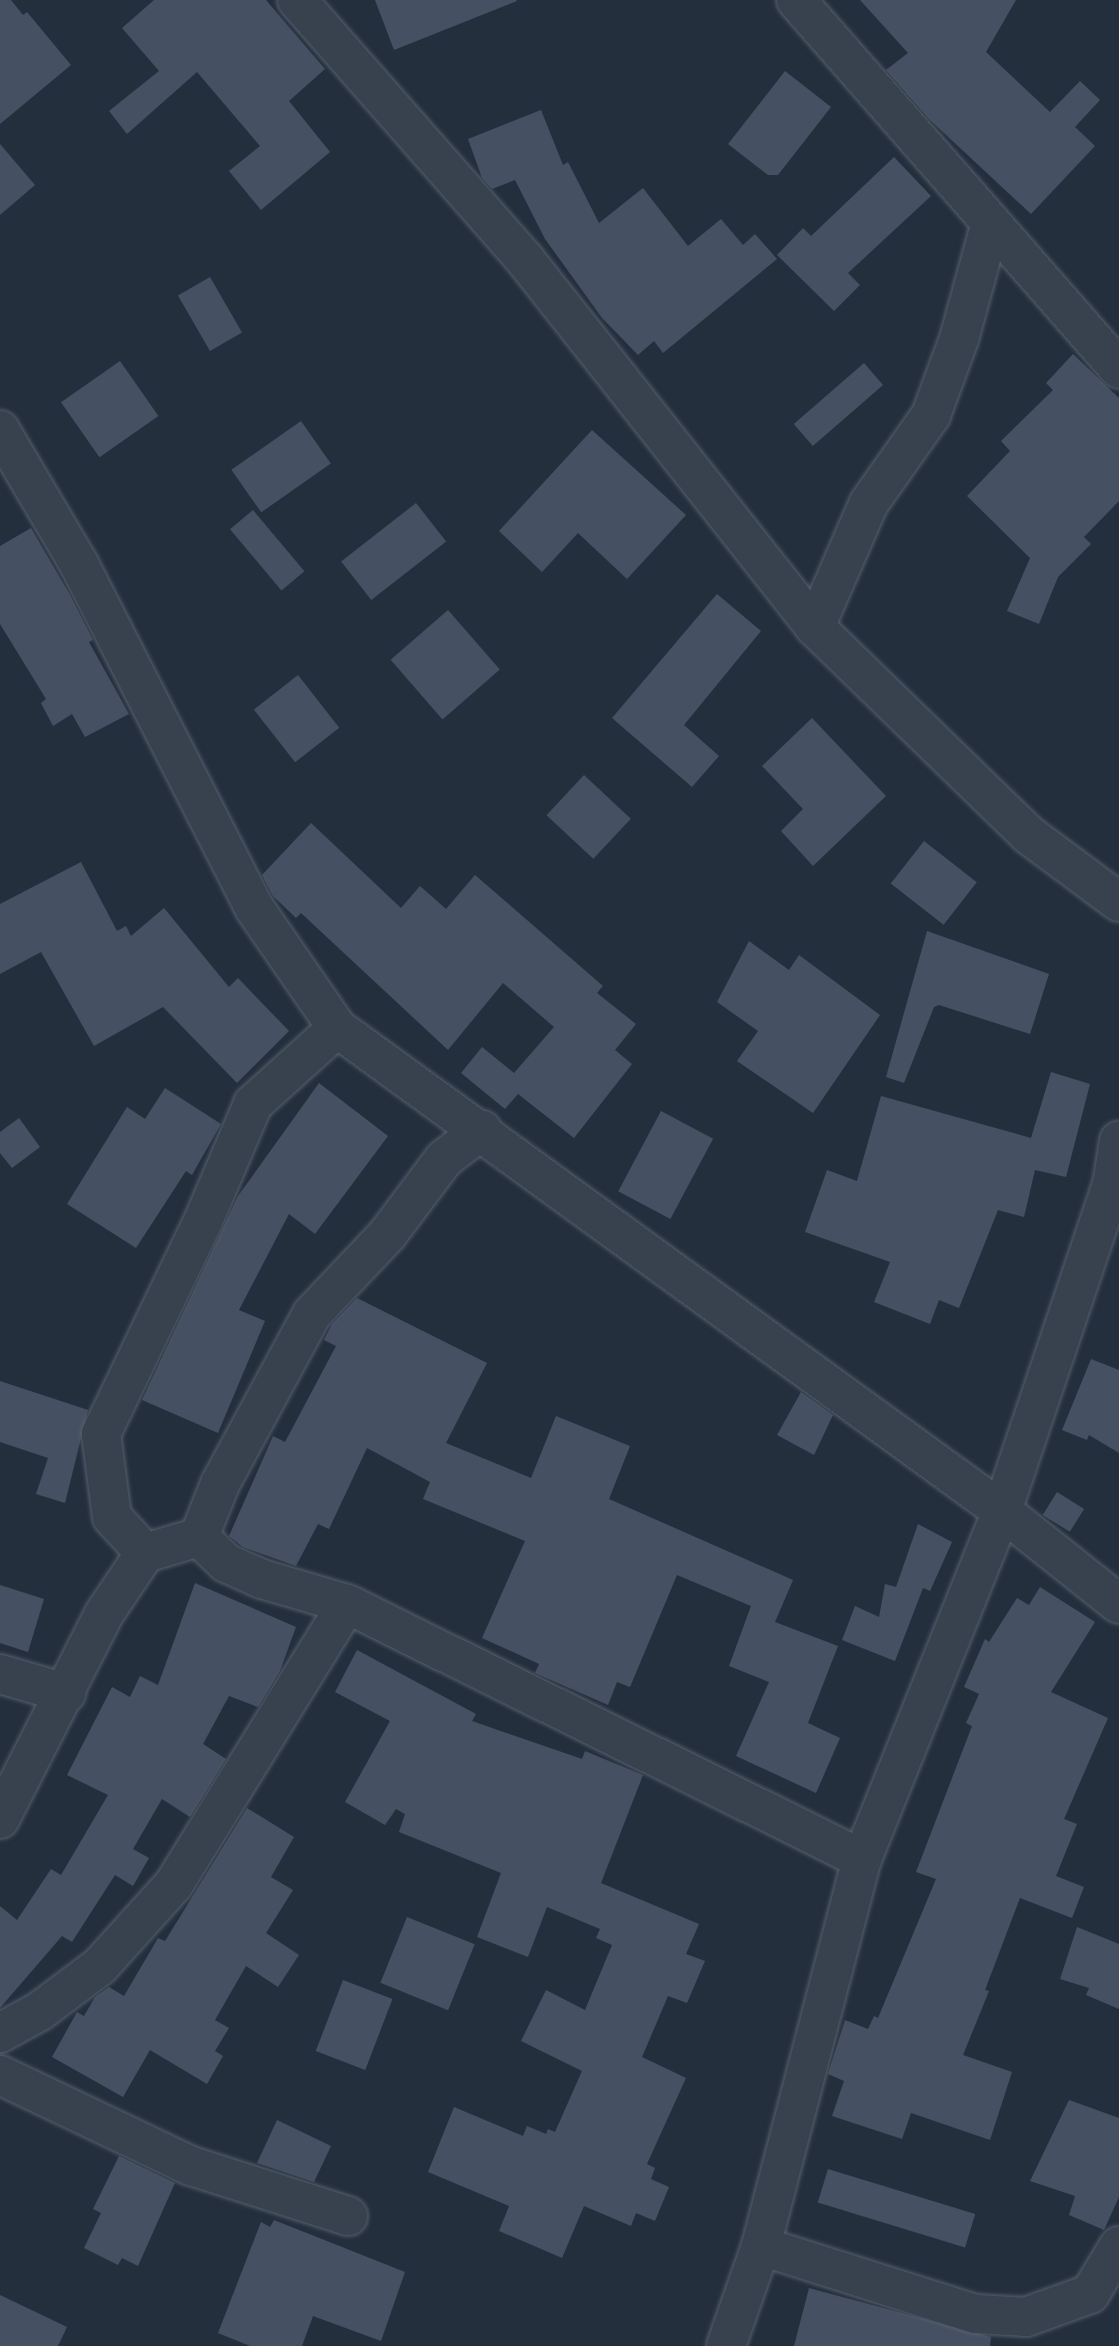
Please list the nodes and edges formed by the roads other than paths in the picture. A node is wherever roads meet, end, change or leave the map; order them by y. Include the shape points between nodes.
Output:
1 (297, 0) edge
2 (796, 0) edge
3 (990, 226) junction
4 (1119, 369) edge
5 (0, 430) edge
6 (816, 627) junction
7 (1119, 902) edge
8 (337, 1028) junction
9 (481, 1130) junction
10 (1119, 1141) edge
11 (1002, 1511) junction
12 (199, 1537) junction
13 (145, 1553) junction
14 (347, 1604) junction
15 (1119, 1604) edge
16 (0, 1674) edge
17 (66, 1693) junction
18 (0, 1819) edge
19 (862, 1859) junction
20 (0, 2033) edge
21 (0, 2075) edge
22 (348, 2216) dead end
23 (761, 2246) junction
24 (1119, 2246) edge
25 (726, 2346) edge

1 - 6 street via 526,261
2 - 3 street
3 - 4 street
3 - 6 street via 959,339 931,415 869,503
5 - 8 street via 79,564 255,909
6 - 7 street via 1029,835
8 - 9 street
8 - 13 street via 253,1104 102,1434 112,1517
9 - 11 street
9 - 12 street via 444,1159 387,1236 312,1314 220,1484
10 - 11 street via 1112,1185
11 - 15 street
11 - 19 street
12 - 13 street
12 - 14 street via 226,1563 250,1574
13 - 17 street via 104,1615
14 - 19 street
14 - 20 street via 174,1884 100,1966 40,2011
16 - 17 street
17 - 18 street
19 - 23 street
21 - 22 street via 191,2166
23 - 24 street via 976,2314 1026,2318 1090,2294
23 - 25 street

